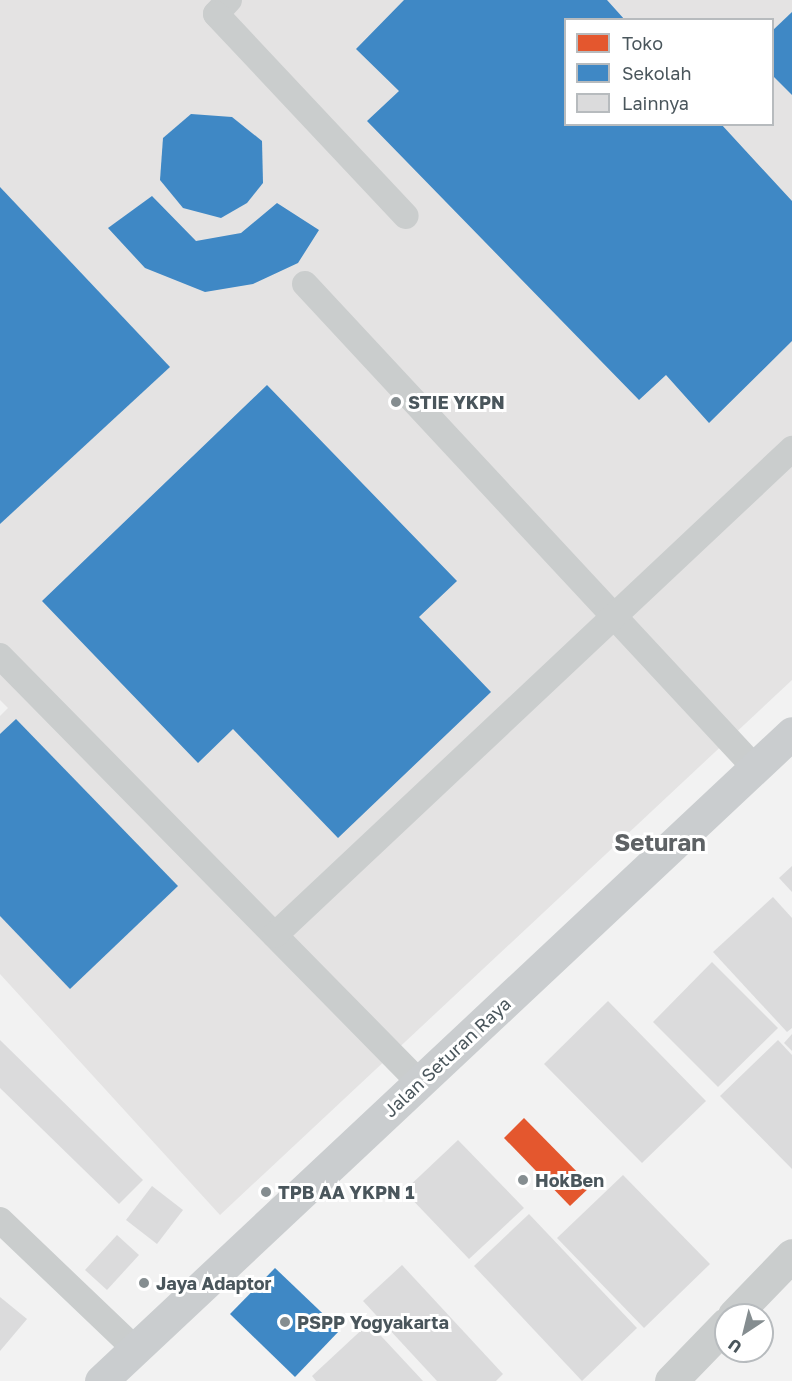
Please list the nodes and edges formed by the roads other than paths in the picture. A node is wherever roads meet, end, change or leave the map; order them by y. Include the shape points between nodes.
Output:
1 (229, 0) edge
2 (406, 216) dead end
3 (305, 284) dead end
4 (792, 449) edge
5 (614, 616) junction
6 (0, 656) edge
7 (792, 733) edge
8 (755, 768) junction
9 (275, 935) junction
10 (419, 1082) junction
11 (0, 1220) edge
12 (792, 1255) edge
13 (746, 1303) edge
14 (714, 1336) edge
15 (135, 1349) junction
16 (101, 1381) edge
17 (671, 1381) edge

1 - 2 lane via 216,14
3 - 5 lane
4 - 5 lane
5 - 8 lane
5 - 9 lane
6 - 9 lane
7 - 8 main road, Jalan Seturan Raya
8 - 10 main road, Jalan Seturan Raya
9 - 10 lane
10 - 15 main road, Jalan Seturan Raya
11 - 15 lane
12 - 13 street
14 - 17 street
15 - 16 main road, Jalan Seturan Raya

